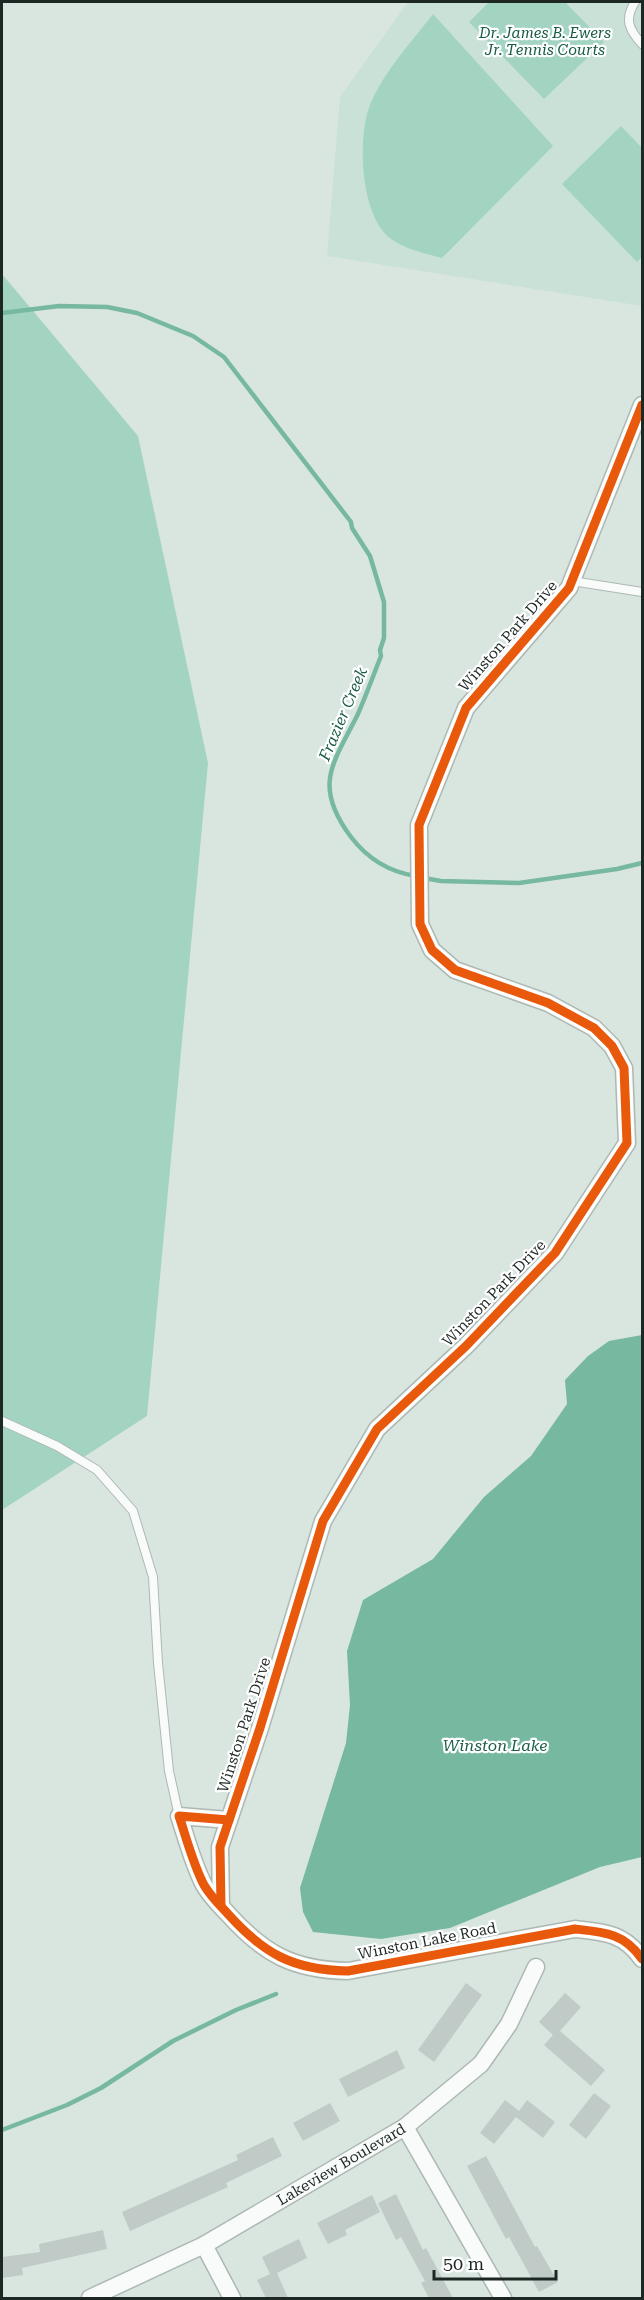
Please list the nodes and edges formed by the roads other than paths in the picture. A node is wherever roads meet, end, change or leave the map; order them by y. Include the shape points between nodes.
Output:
1 (635, 2) edge
2 (642, 44) edge
3 (642, 405) edge
4 (572, 581) junction
5 (642, 591) edge
6 (2, 1421) edge
7 (179, 1816) junction
8 (229, 1820) junction
9 (221, 1906) junction
10 (642, 1959) edge
11 (536, 1967) dead end
12 (405, 2127) junction
13 (204, 2245) junction
14 (90, 2298) edge
15 (232, 2298) edge
16 (503, 2298) edge

1 - 2 lane via 628,21
3 - 4 street, Winston Park Drive
4 - 5 lane
4 - 8 street, Winston Park Drive via 466,708 418,825 420,924 432,950 455,970 548,1002 594,1028 612,1046 624,1068 627,1143 555,1253 466,1346 376,1429 323,1521
6 - 7 lane, Winston Lake Road via 97,1470 133,1511 153,1577 169,1771
7 - 8 street
7 - 9 street, Winston Lake Road via 202,1883
8 - 9 street, Winston Park Drive via 220,1847
9 - 10 street, Winston Lake Road via 257,1943 276,1956 326,1970 378,1967 575,1929 619,1937
11 - 12 street, Lakeview Boulevard via 509,2024 480,2064
12 - 13 street, Lakeview Boulevard
12 - 16 street
13 - 14 street, Lakeview Boulevard
13 - 15 street

